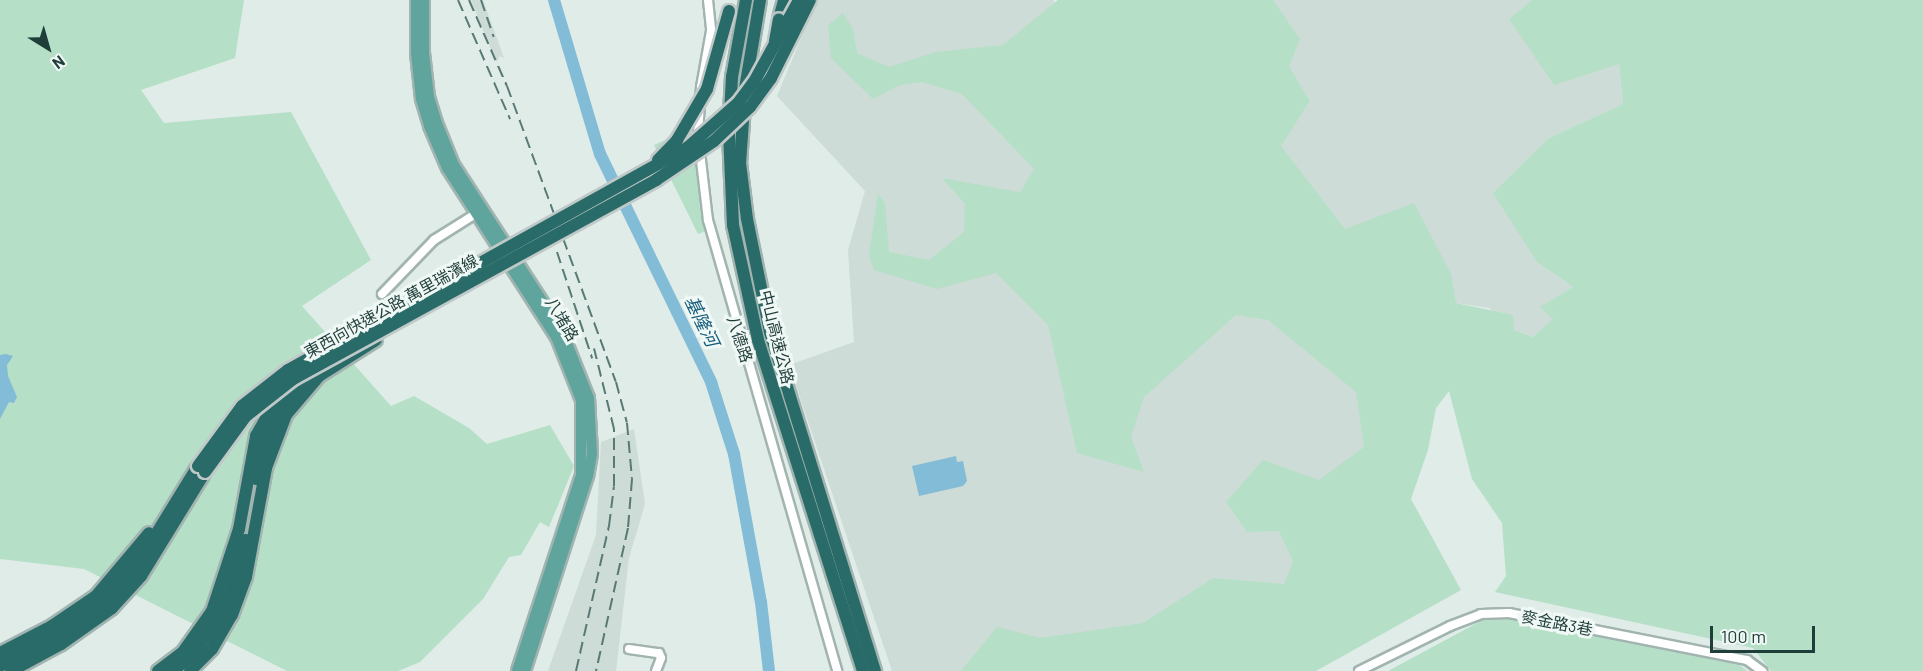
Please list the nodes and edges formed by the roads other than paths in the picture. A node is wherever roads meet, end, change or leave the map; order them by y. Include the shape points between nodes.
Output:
1 (416, 0) edge
2 (424, 0) edge
3 (708, 0) edge
4 (746, 0) edge
5 (760, 0) edge
6 (784, 0) edge
7 (799, 0) edge
8 (810, 0) edge
9 (730, 6) edge
10 (477, 213) junction
11 (459, 287) junction
12 (382, 294) dead end
13 (339, 342) junction
14 (201, 469) junction
15 (181, 492) junction
16 (629, 649) dead end
17 (0, 653) edge
18 (0, 666) edge
19 (11, 671) edge
20 (158, 671) edge
21 (174, 671) edge
22 (190, 671) edge
23 (517, 671) edge
24 (525, 671) edge
25 (656, 671) edge
26 (837, 671) edge
27 (863, 671) edge
28 (875, 671) edge
29 (1359, 671) edge
30 (1762, 671) edge

1 - 10 main road, 八堵路 via 421,99 447,168
2 - 24 main road, 八堵路 via 423,53 429,97 454,165 563,333 589,398 592,454 588,476
3 - 26 street, 八德路 via 711,31 698,135 708,220
4 - 27 highway, 中山高速公路 via 732,77 729,133 733,225 762,351
5 - 28 highway, 中山高速公路 via 746,78 740,163 747,219 770,332
6 - 13 highway, bridge via 767,75 733,119 692,153
7 - 14 highway, 東西向快速公路 萬里瑞濱線, bridge via 767,63 748,89 687,148 288,370 242,406
8 - 11 highway, 東西向快速公路 萬里瑞濱線, bridge via 771,78 750,107 714,141 656,180
9 - 13 highway, bridge via 707,88 677,140 653,164
10 - 12 street via 434,240
10 - 23 main road, 八堵路 via 567,358 582,400 584,422 582,475
11 - 14 highway, 東西向快速公路 萬里瑞濱線, bridge via 274,391 237,426
11 - 22 highway, bridge via 332,366 303,392 280,425 268,459 246,577 232,615 212,649
13 - 20 highway via 303,366 262,422 251,454 239,529 212,611 183,652
13 - 21 highway via 279,408 259,462 231,591 210,632
14 - 15 highway, 東西向快速公路 萬里瑞濱線
14 - 19 highway, 東西向快速公路 萬里瑞濱線 via 141,576 112,608 71,638
15 - 17 highway via 96,596 52,626
15 - 18 highway, 東西向快速公路 萬里瑞濱線 via 140,562 97,608
16 - 25 street via 659,653
29 - 30 street, 麥金路3巷 via 1480,614 1509,614 1747,660

